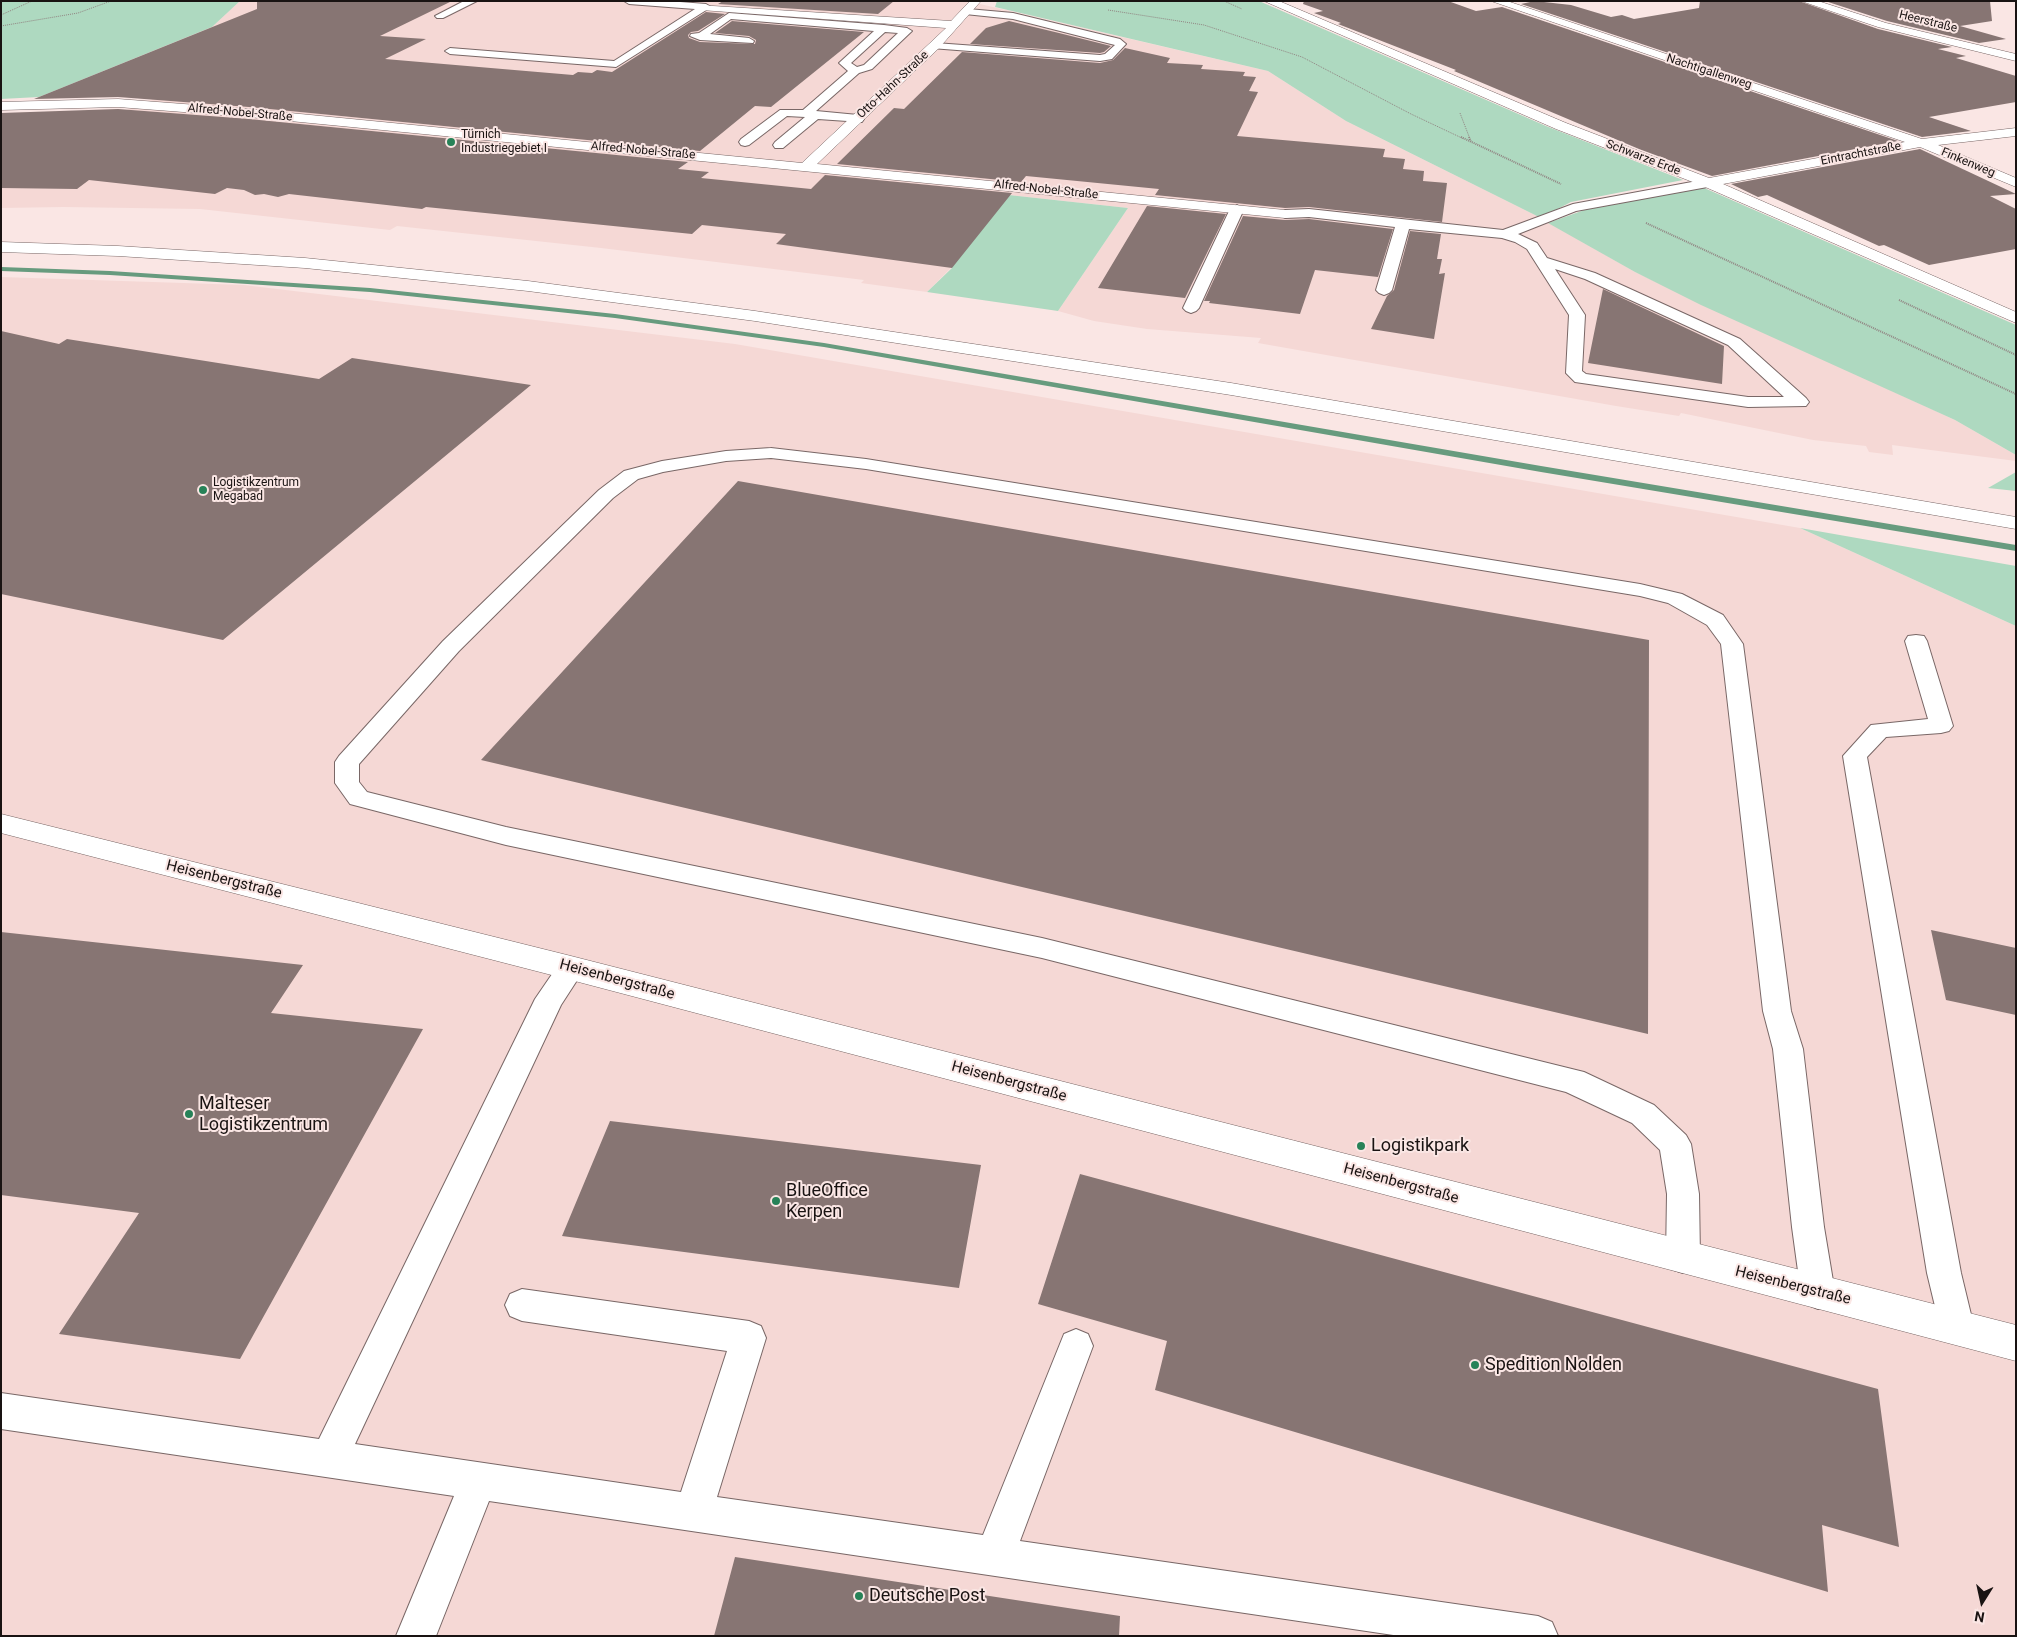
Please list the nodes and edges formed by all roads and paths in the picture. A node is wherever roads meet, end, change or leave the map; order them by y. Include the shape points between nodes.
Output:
1 (32, 1) edge
2 (111, 1) edge
3 (472, 1) edge
4 (629, 1) edge
5 (976, 1) edge
6 (1269, 1) edge
7 (1496, 1) edge
8 (1806, 1) edge
9 (704, 7) junction
10 (1101, 9) dead end
11 (968, 12) junction
12 (1, 15) edge
13 (440, 16) dead end
14 (955, 25) junction
15 (1, 26) edge
16 (884, 28) junction
17 (663, 34) junction
18 (700, 37) junction
19 (749, 41) dead end
20 (935, 46) junction
21 (450, 51) dead end
22 (2016, 58) edge
23 (855, 71) junction
24 (1, 106) edge
25 (1459, 109) dead end
26 (810, 114) junction
27 (858, 119) junction
28 (2016, 132) edge
29 (745, 142) dead end
30 (1471, 142) junction
31 (1921, 143) junction
32 (779, 145) dead end
33 (806, 167) junction
34 (1708, 183) junction
35 (2016, 183) edge
36 (1601, 202) junction
37 (1237, 209) junction
38 (1285, 214) joint
39 (1403, 224) junction
40 (1504, 234) junction
41 (1, 247) edge
42 (1543, 261) junction
43 (1384, 290) dead end
44 (1191, 308) dead end
45 (2016, 318) edge
46 (2016, 394) edge
47 (2016, 523) edge
48 (1916, 641) dead end
49 (1, 823) edge
50 (571, 968) junction
51 (1683, 1258) junction
52 (1818, 1293) junction
53 (522, 1305) dead end
54 (1958, 1327) junction
55 (2016, 1343) edge
56 (1076, 1346) dead end
57 (1, 1410) edge
58 (328, 1460) junction
59 (479, 1480) junction
60 (694, 1512) junction
61 (995, 1555) junction
62 (416, 1636) edge
63 (1538, 1636) edge

1 - 12 path
2 - 15 path via 78,13
3 - 13 lane
4 - 9 lane
5 - 11 street, Otto-Hahn-Straße
6 - 34 street, Schwarze Erde via 1561,126
7 - 31 street, Nachtigallenweg
8 - 22 street, Heerstraße via 1891,27
9 - 14 street
9 - 17 lane
10 - 30 path via 1204,25 1302,56
11 - 14 street, Otto-Hahn-Straße
11 - 20 lane via 1013,16 1121,44 1108,57 1100,58
14 - 20 street, Otto-Hahn-Straße
16 - 18 lane via 729,16
16 - 23 lane via 844,62
16 - 23 lane via 907,31 868,67
17 - 18 lane
17 - 21 lane via 616,64
18 - 19 lane
20 - 27 street, Otto-Hahn-Straße
23 - 26 lane
24 - 33 street, Alfred-Nobel-Straße via 84,103 154,106
25 - 30 path
26 - 27 lane
26 - 29 lane via 784,112
26 - 32 lane
27 - 33 street, Otto-Hahn-Straße
28 - 31 street, Eintrachtstraße
30 - 36 path
31 - 34 street, Eintrachtstraße
31 - 35 street, Finkenweg
33 - 37 street, Alfred-Nobel-Straße
34 - 36 lane
34 - 45 street, Schwarze Erde
36 - 40 lane via 1573,208
36 - 46 path
37 - 38 street, Alfred-Nobel-Straße
37 - 44 lane
38 - 39 lane via 1309,213
39 - 40 lane
39 - 43 lane
40 - 42 lane via 1532,246
41 - 47 street via 118,250 305,263 528,286 755,316 1231,389
42 - 42 lane via 1590,276 1734,342 1800,402 1748,402 1580,378 1574,373 1577,316
48 - 54 lane via 1941,726 1879,730 1855,756 1944,1273
49 - 50 street, Heisenbergstraße
50 - 51 street, Heisenbergstraße
50 - 58 lane via 549,999
51 - 52 street, Heisenbergstraße
51 - 52 lane via 1683,1194 1675,1144 1643,1114 1573,1081 1042,948 506,836 368,801 359,798 347,783 348,762 452,646 606,494 631,475 662,466 726,456 771,453 866,464 1676,598 1715,620 1732,644 1777,1010 1788,1049
52 - 54 street, Heisenbergstraße
53 - 60 lane via 749,1338
54 - 55 street, Heisenbergstraße
56 - 61 lane
57 - 58 lane
58 - 59 lane
59 - 60 lane
59 - 62 lane
60 - 61 lane
61 - 63 lane

